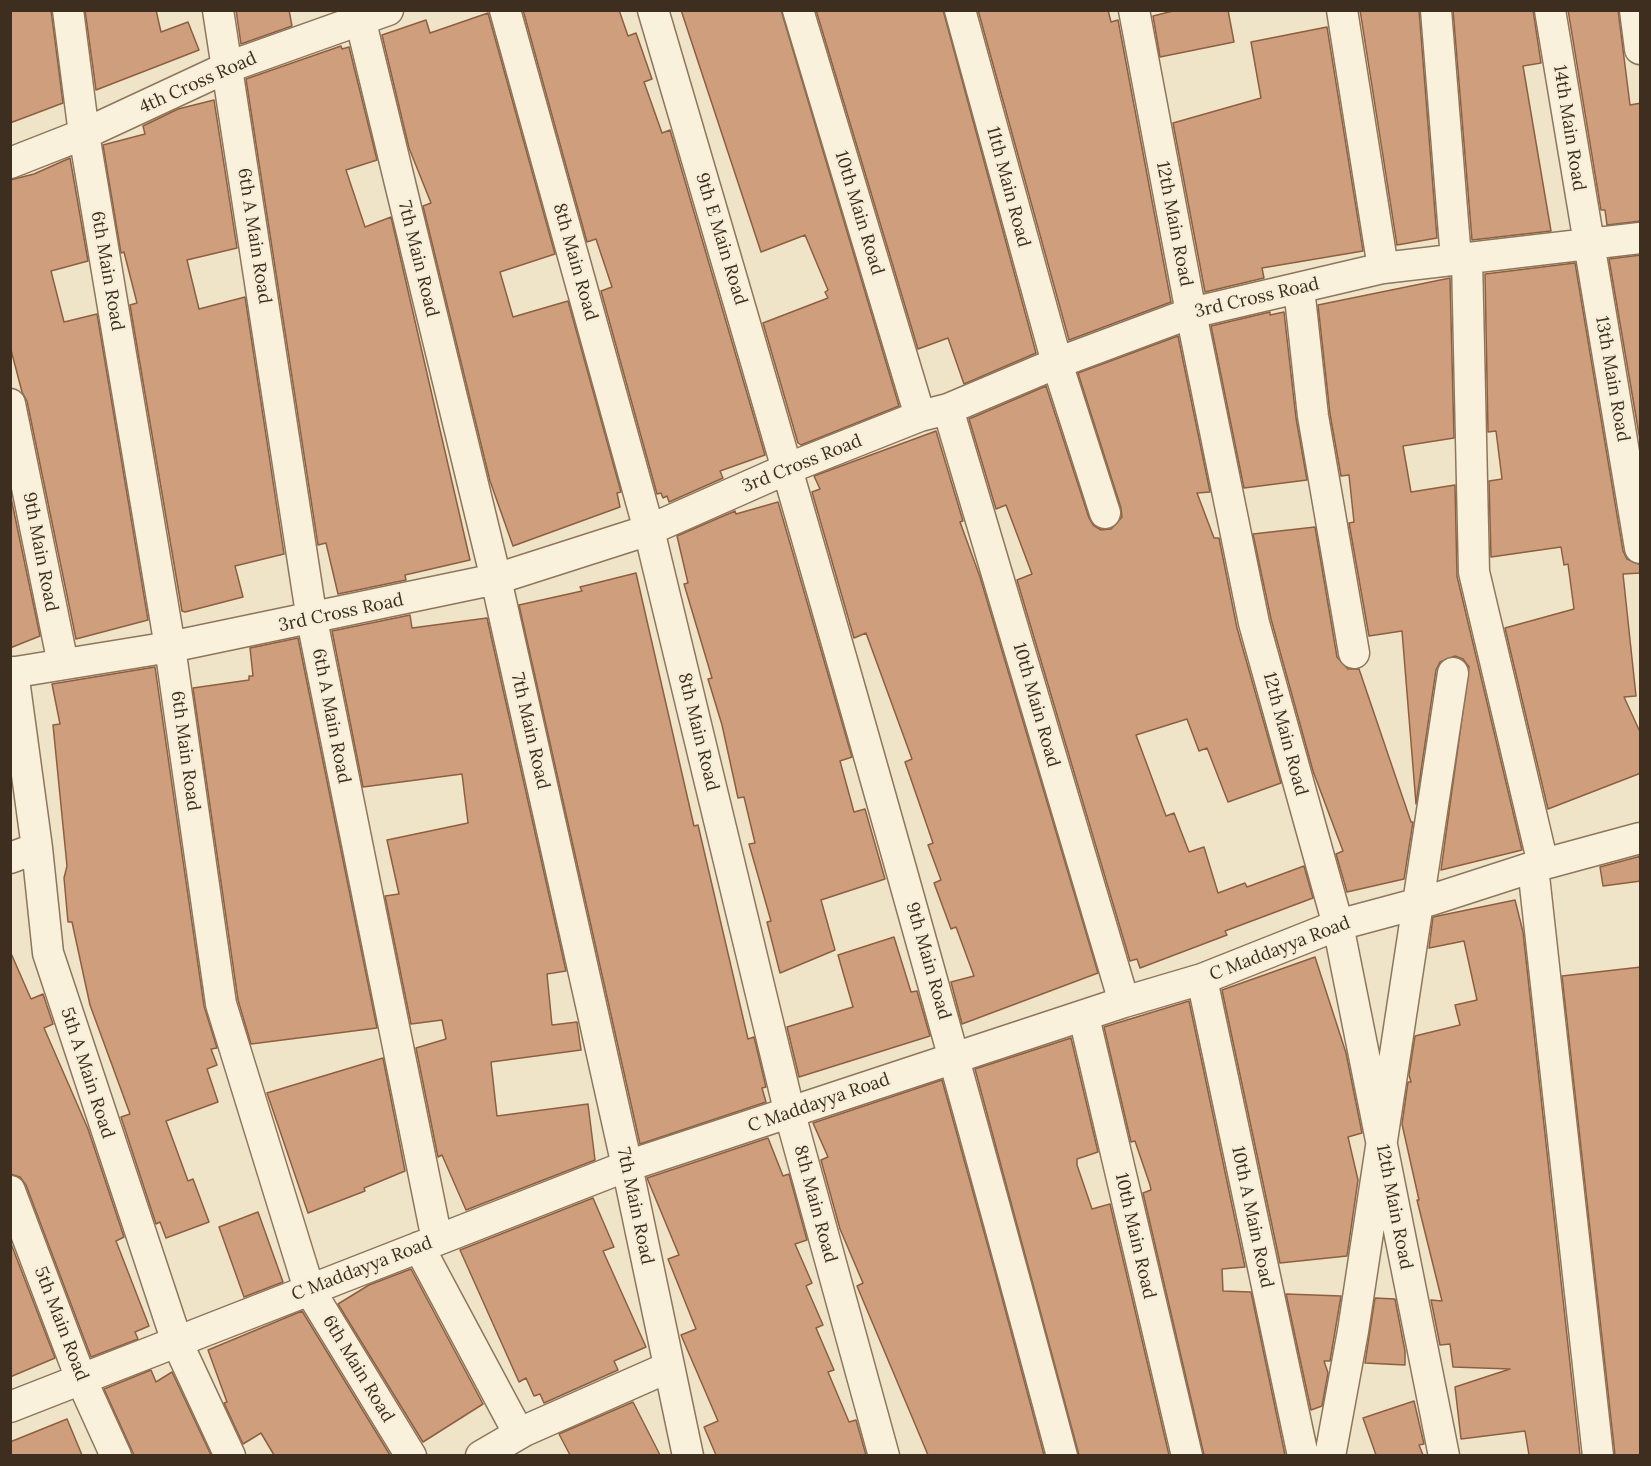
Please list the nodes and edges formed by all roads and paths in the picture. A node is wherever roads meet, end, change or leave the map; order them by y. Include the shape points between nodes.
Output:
1 (68, 10) edge
2 (218, 10) edge
3 (388, 10) edge
4 (505, 10) edge
5 (653, 10) edge
6 (798, 10) edge
7 (960, 10) edge
8 (1134, 10) edge
9 (1342, 10) edge
10 (1436, 10) edge
11 (1550, 10) edge
12 (1635, 10) edge
13 (359, 15) edge
14 (1641, 49) edge
15 (228, 67) junction
16 (84, 134) junction
17 (10, 163) edge
18 (1641, 238) edge
19 (1588, 245) junction
20 (1462, 259) junction
21 (1383, 268) junction
22 (1299, 288) junction
23 (1191, 313) junction
24 (1057, 363) junction
25 (10, 404) edge
26 (934, 413) junction
27 (789, 468) junction
28 (1105, 513) dead end
29 (1639, 529) edge
30 (649, 530) junction
31 (496, 579) junction
32 (312, 620) junction
33 (170, 647) junction
34 (1354, 653) dead end
35 (63, 664) junction
36 (12, 672) edge
37 (1453, 673) dead end
38 (1641, 838) edge
39 (24, 853) edge
40 (1538, 866) junction
41 (1416, 904) junction
42 (1338, 925) junction
43 (1202, 979) junction
44 (1124, 1002) junction
45 (1084, 1017) junction
46 (956, 1058) junction
47 (790, 1114) junction
48 (1381, 1142) junction
49 (627, 1166) junction
50 (10, 1191) edge
51 (428, 1243) junction
52 (309, 1289) junction
53 (177, 1342) junction
54 (669, 1367) junction
55 (81, 1379) junction
56 (10, 1407) edge
57 (519, 1434) junction
58 (116, 1455) edge
59 (230, 1455) edge
60 (411, 1455) edge
61 (481, 1455) edge
62 (688, 1455) edge
63 (884, 1455) edge
64 (1062, 1455) edge
65 (1187, 1455) edge
66 (1303, 1455) edge
67 (1330, 1455) edge
68 (1444, 1455) edge
69 (1598, 1455) edge

1 - 16 street, 6th Main Road
2 - 15 street, 6th A Main Road
3 - 13 street, 4th Cross Road
4 - 30 street, 8th Main Road
5 - 27 street, 9th E Main Road
6 - 26 street, 10th Main Road
7 - 24 street, 11th Main Road
8 - 23 street, 12th Main Road
9 - 21 street
10 - 20 street
11 - 19 street, 14th Main Road
12 - 14 street
13 - 15 street, 4th Cross Road
13 - 31 street, 7th Main Road
15 - 16 street, 4th Cross Road
15 - 32 street, 6th A Main Road
16 - 17 street, 4th Cross Road
16 - 33 street, 6th Main Road
18 - 19 street, 3rd Cross Road
19 - 20 street, 3rd Cross Road
19 - 29 street, 13th Main Road
20 - 21 street, 3rd Cross Road
20 - 40 street via 1474,572
21 - 22 street, 3rd Cross Road
22 - 23 street, 3rd Cross Road
22 - 34 street via 1313,416
23 - 24 street, 3rd Cross Road
23 - 42 street, 12th Main Road via 1254,623
24 - 26 street, 3rd Cross Road
24 - 28 street, 11th Main Road
25 - 35 street, 9th Main Road
26 - 27 street, 3rd Cross Road
26 - 44 street, 10th Main Road
27 - 30 street, 3rd Cross Road
27 - 46 street, 9th Main Road
30 - 31 street, 3rd Cross Road
30 - 47 street, 8th Main Road
31 - 32 street, 3rd Cross Road
31 - 49 street, 7th Main Road
32 - 33 street, 3rd Cross Road
32 - 51 street, 6th A Main Road
33 - 35 street, 3rd Cross Road
33 - 52 street, 6th Main Road via 221,1004
35 - 36 street, 3rd Cross Road
36 - 39 street, 5th A Main Road
37 - 41 street
38 - 40 street, C Maddayya Road
39 - 53 street, 5th A Main Road via 48,953
40 - 41 street, C Maddayya Road
40 - 69 street
41 - 42 street, C Maddayya Road
41 - 48 street
42 - 43 street, C Maddayya Road
42 - 48 street, 12th Main Road
43 - 44 street, C Maddayya Road
43 - 66 street, 10th A Main Road
44 - 45 street, C Maddayya Road
45 - 46 street, C Maddayya Road
45 - 65 street, 10th Main Road
46 - 47 street, C Maddayya Road
46 - 64 street, 9th Main Road
47 - 49 street, C Maddayya Road
47 - 63 street, 8th Main Road
48 - 67 street
48 - 68 street, 12th Main Road
49 - 51 street, C Maddayya Road
49 - 54 street, 7th Main Road
50 - 55 street, 5th Main Road
51 - 52 street, C Maddayya Road
51 - 57 street, 6th A Main Road
52 - 53 street, C Maddayya Road
52 - 60 street, 6th Main Road
53 - 55 street, C Maddayya Road
53 - 59 street, 5th A Main Road
54 - 57 street
54 - 62 street, 7th Main Road
55 - 56 street, C Maddayya Road
55 - 58 street, 5th Main Road
57 - 61 street

